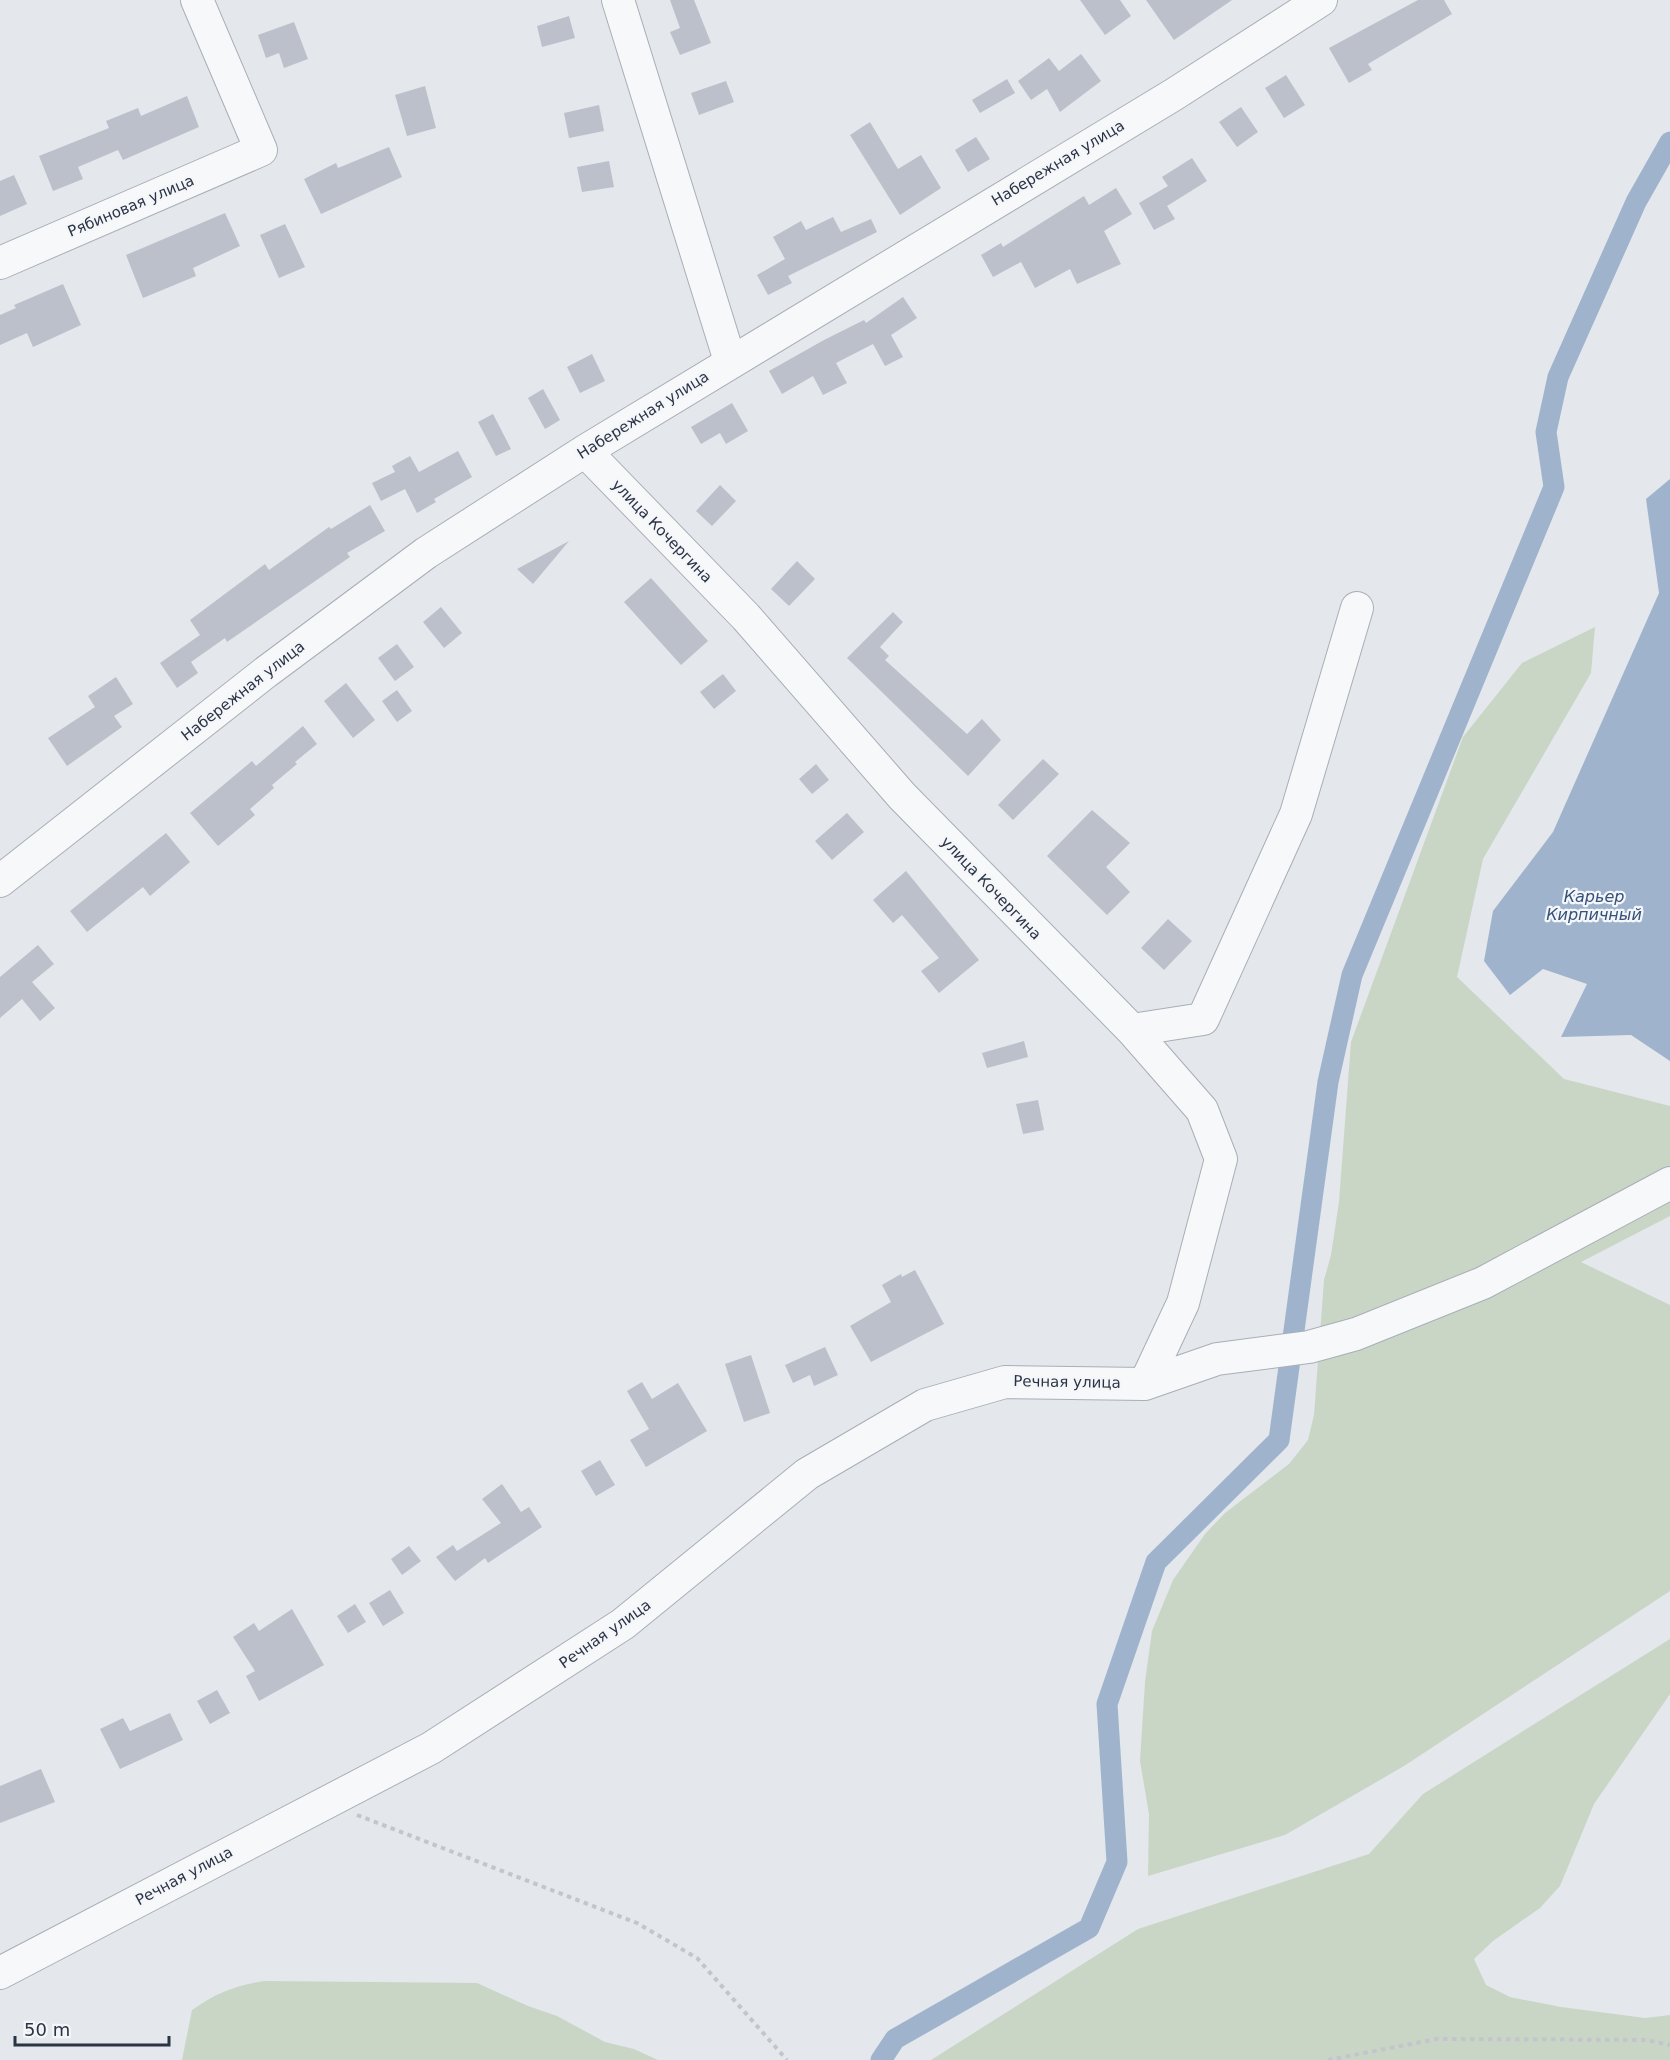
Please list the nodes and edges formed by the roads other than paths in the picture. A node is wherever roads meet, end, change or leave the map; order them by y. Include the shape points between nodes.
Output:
1 (197, 0) edge
2 (618, 0) edge
3 (1321, 0) edge
4 (0, 263) edge
5 (730, 362) junction
6 (585, 451) junction
7 (1358, 608) dead end
8 (0, 882) edge
9 (1132, 1030) junction
10 (1670, 1183) edge
11 (1145, 1384) junction
12 (0, 1974) edge

1 - 4 street, Рябиновая улица via 261,150
2 - 5 street
3 - 5 street, Набережная улица
5 - 6 street, Набережная улица
6 - 8 street, Набережная улица via 426,553 266,672
6 - 9 street, улица Кочергина via 746,617 902,796
7 - 9 street via 1296,814 1203,1019
9 - 11 street, улица Кочергина via 1202,1110 1221,1159 1183,1303
10 - 11 street, Речная улица via 1484,1282 1356,1334 1309,1347 1217,1359
11 - 12 street, Речная улица via 1005,1382 925,1406 807,1474 623,1624 431,1748

